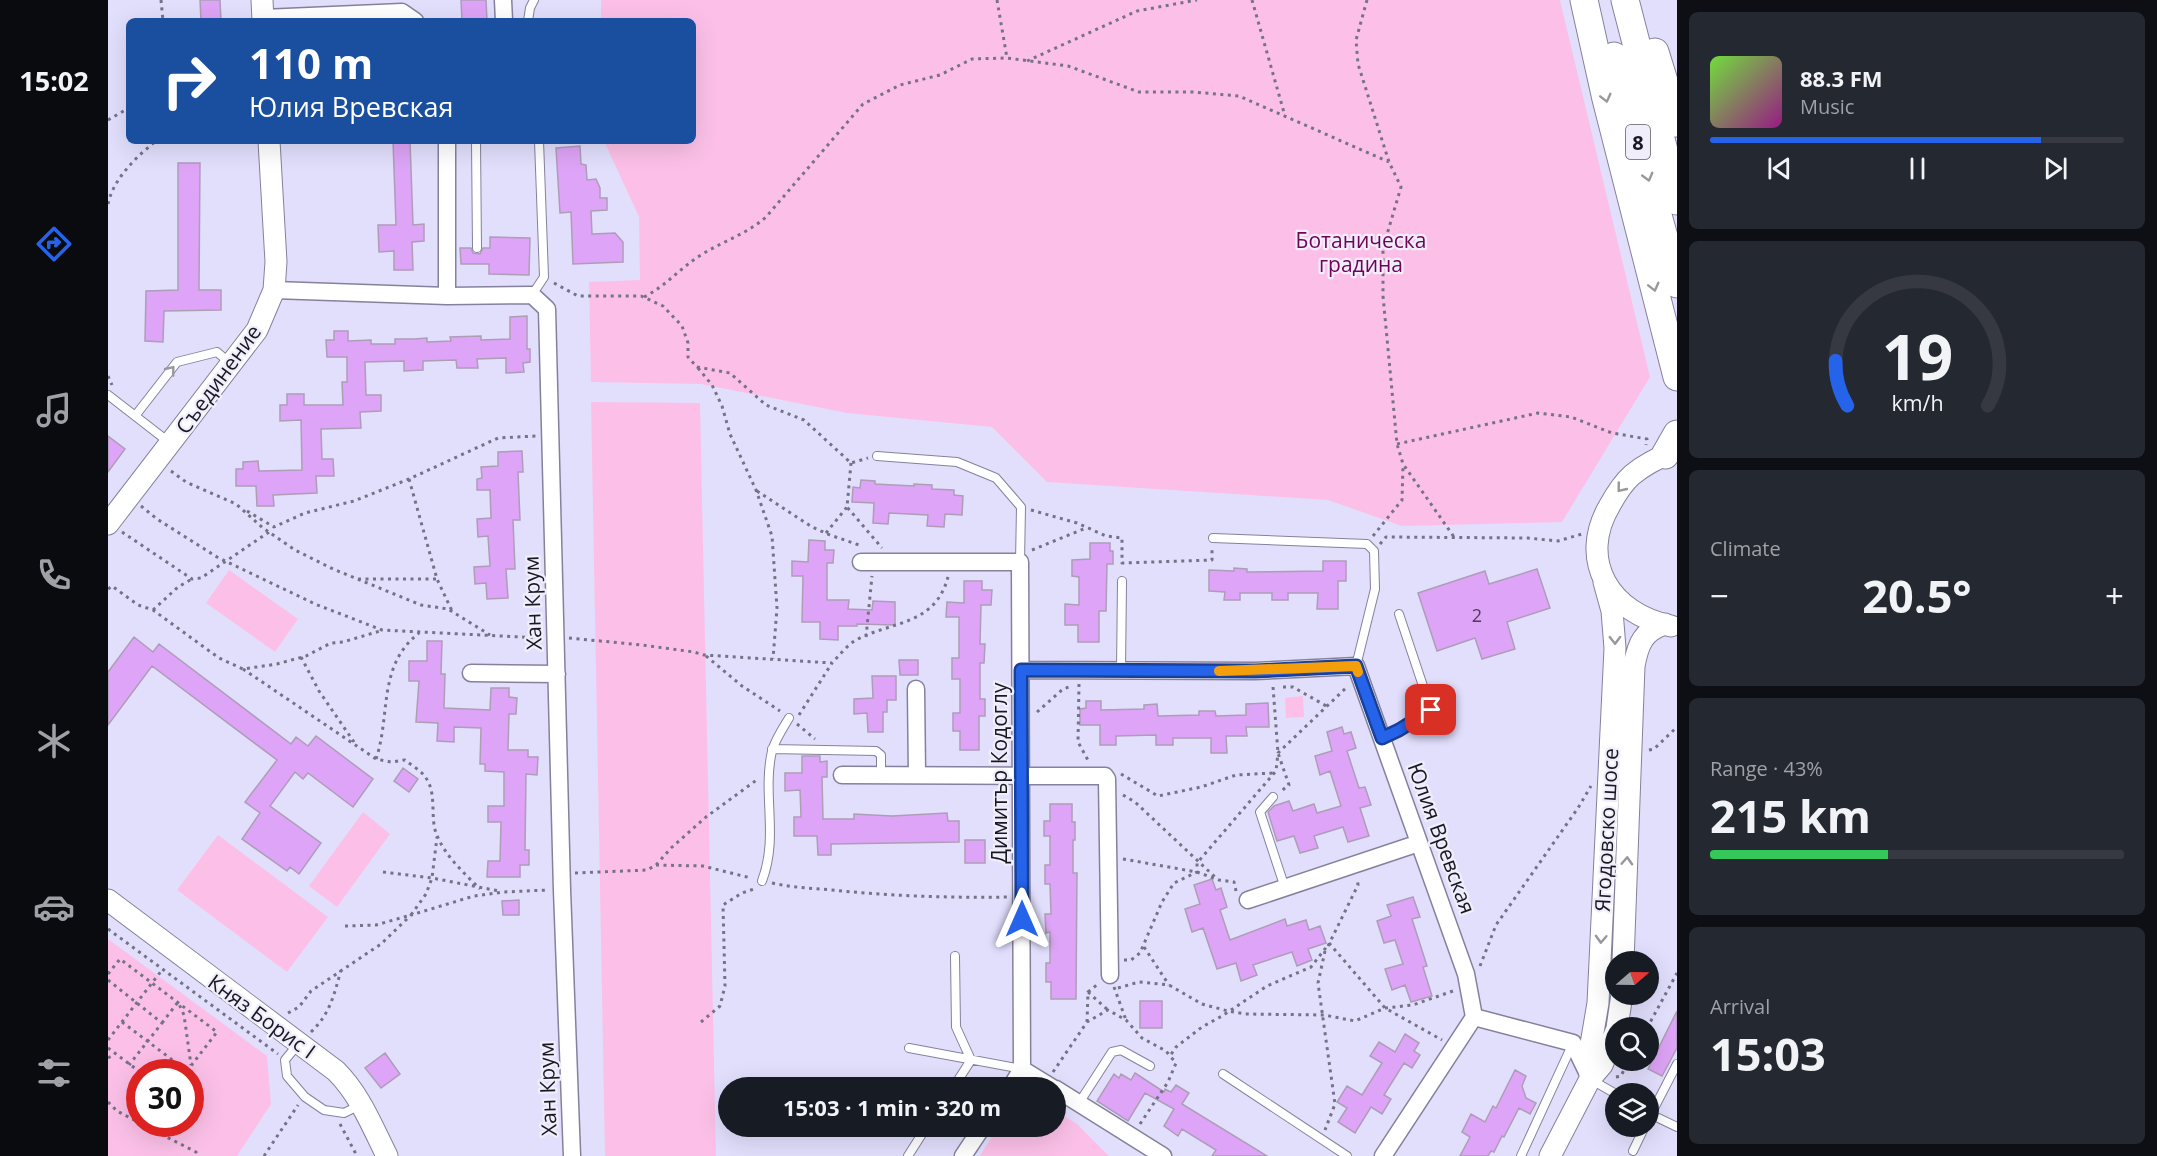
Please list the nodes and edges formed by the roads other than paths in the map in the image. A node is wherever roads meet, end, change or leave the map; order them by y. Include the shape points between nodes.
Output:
1 (503, 0) edge
2 (534, 0) edge
3 (1584, 0) edge
4 (1597, 0) edge
5 (1625, 0) edge
6 (1638, 0) edge
7 (263, 13) edge
8 (411, 18) edge
9 (507, 18) edge
10 (528, 18) edge
11 (1677, 123) edge
12 (269, 144) edge
13 (447, 144) edge
14 (476, 144) edge
15 (539, 144) edge
16 (1677, 201) edge
17 (477, 248) dead end
18 (1677, 284) edge
19 (274, 290) junction
20 (532, 294) junction
21 (447, 296) junction
22 (231, 364) junction
23 (1677, 377) edge
24 (108, 395) edge
25 (135, 416) junction
26 (171, 444) junction
27 (1665, 452) edge
28 (877, 456) road end
29 (108, 524) edge
30 (1213, 538) road end
31 (868, 555) road end
32 (1020, 562) junction
33 (1122, 581) dead end
34 (1604, 582) junction
35 (1399, 614) dead end
36 (1671, 626) edge
37 (1021, 670) junction
38 (1121, 670) junction
39 (471, 673) dead end
40 (557, 674) junction
41 (1358, 674) junction
42 (916, 689) dead end
43 (792, 720) road end
44 (1382, 738) junction
45 (772, 749) junction
46 (842, 775) dead end
47 (881, 775) junction
48 (917, 775) junction
49 (1021, 775) junction
50 (1273, 798) road end
51 (1419, 843) junction
52 (766, 882) road end
53 (1285, 888) junction
54 (108, 900) edge
55 (1248, 900) road end
56 (1623, 951) edge
57 (955, 956) dead end
58 (1111, 975) road end
59 (1474, 1017) junction
60 (300, 1042) junction
61 (1573, 1043) junction
62 (909, 1048) dead end
63 (1605, 1057) edge
64 (971, 1060) junction
65 (1677, 1064) edge
66 (1150, 1066) dead end
67 (1022, 1069) junction
68 (1223, 1074) dead end
69 (960, 1077) edge
70 (1017, 1077) edge
71 (1036, 1077) edge
72 (1590, 1079) junction
73 (1605, 1088) edge
74 (1066, 1095) edge
75 (1659, 1097) edge
76 (1079, 1103) junction
77 (362, 1104) junction
78 (1659, 1120) edge
79 (1677, 1127) edge
80 (920, 1137) edge
81 (976, 1137) edge
82 (1640, 1137) edge
83 (1633, 1151) dead end
84 (387, 1156) edge
85 (572, 1156) edge
86 (908, 1156) edge
87 (963, 1156) edge
88 (1163, 1156) edge
89 (1347, 1156) edge
90 (1383, 1156) edge
91 (1521, 1156) edge
92 (1550, 1156) edge

1 - 9 street
2 - 10 lane
3 -> 23 main road
4 -> 18 main road, 8
5 - 16 main road, 8
6 - 11 main road
7 - 8 street via 402,12
12 - 19 street, Съединение
13 - 21 street
14 - 17 lane
15 - 20 lane via 544,277
19 - 21 street
19 - 22 street, Съединение via 257,330
20 - 21 street
20 - 40 street, Хан Крум via 547,309
25 -> 22 lane via 177,362 217,352
22 - 26 street, Съединение
24 - 25 lane
25 - 26 lane
26 - 29 street, Съединение
27 -> 34 street, Ягодовско шосе via 1632,475 1616,494 1598,529 1596,545
28 - 32 lane via 957,462 996,478 1021,507
30 - 41 lane via 1371,548 1375,589
31 - 32 street via 954,562
32 - 37 street, Димитър Кодоглу
33 - 38 lane
34 - 36 street via 1631,610
34 -> 72 street, Ягодовско шосе via 1615,639 1598,1003 1590,1050
35 - 44 lane via 1431,710
56 -> 36 street, Ягодовско шосе via 1634,666 1641,639 1648,632
37 - 38 street via 1078,677
37 - 49 street, Димитър Кодоглу
38 - 41 street
39 - 40 street
40 - 85 street, Хан Крум
41 - 44 street, Юлия Вревская
42 - 48 street
43 - 45 lane
44 - 51 street, Юлия Вревская
45 - 47 lane via 876,751 881,755
45 - 52 lane via 771,845
46 - 47 street
47 - 48 street
48 - 49 street
49 - 58 street via 1103,780
49 - 67 street, Димитър Кодоглу
50 - 53 lane via 1260,812
51 - 53 street
51 - 59 street, Юлия Вревская via 1470,984
53 - 55 street
54 - 60 street, Княз Борис I
57 - 64 lane via 956,1027
59 - 61 street
59 - 90 street
60 - 77 street, Княз Борис I via 336,1071
60 - 77 lane via 285,1060 287,1076 304,1097 324,1110 344,1113
61 - 72 street
61 - 91 lane
62 - 64 lane
63 - 72 street, Ягодовско шосе
64 - 67 lane
64 - 69 lane
65 - 75 lane
66 - 76 lane via 1121,1050 1112,1052
67 - 70 street
67 - 71 street
68 - 89 lane
72 - 73 lane
72 - 92 street, Ягодовско шосе
74 - 76 street
76 - 88 street
77 - 84 street, Княз Борис I
78 - 79 lane
80 - 86 lane
81 - 87 street
82 - 83 lane

